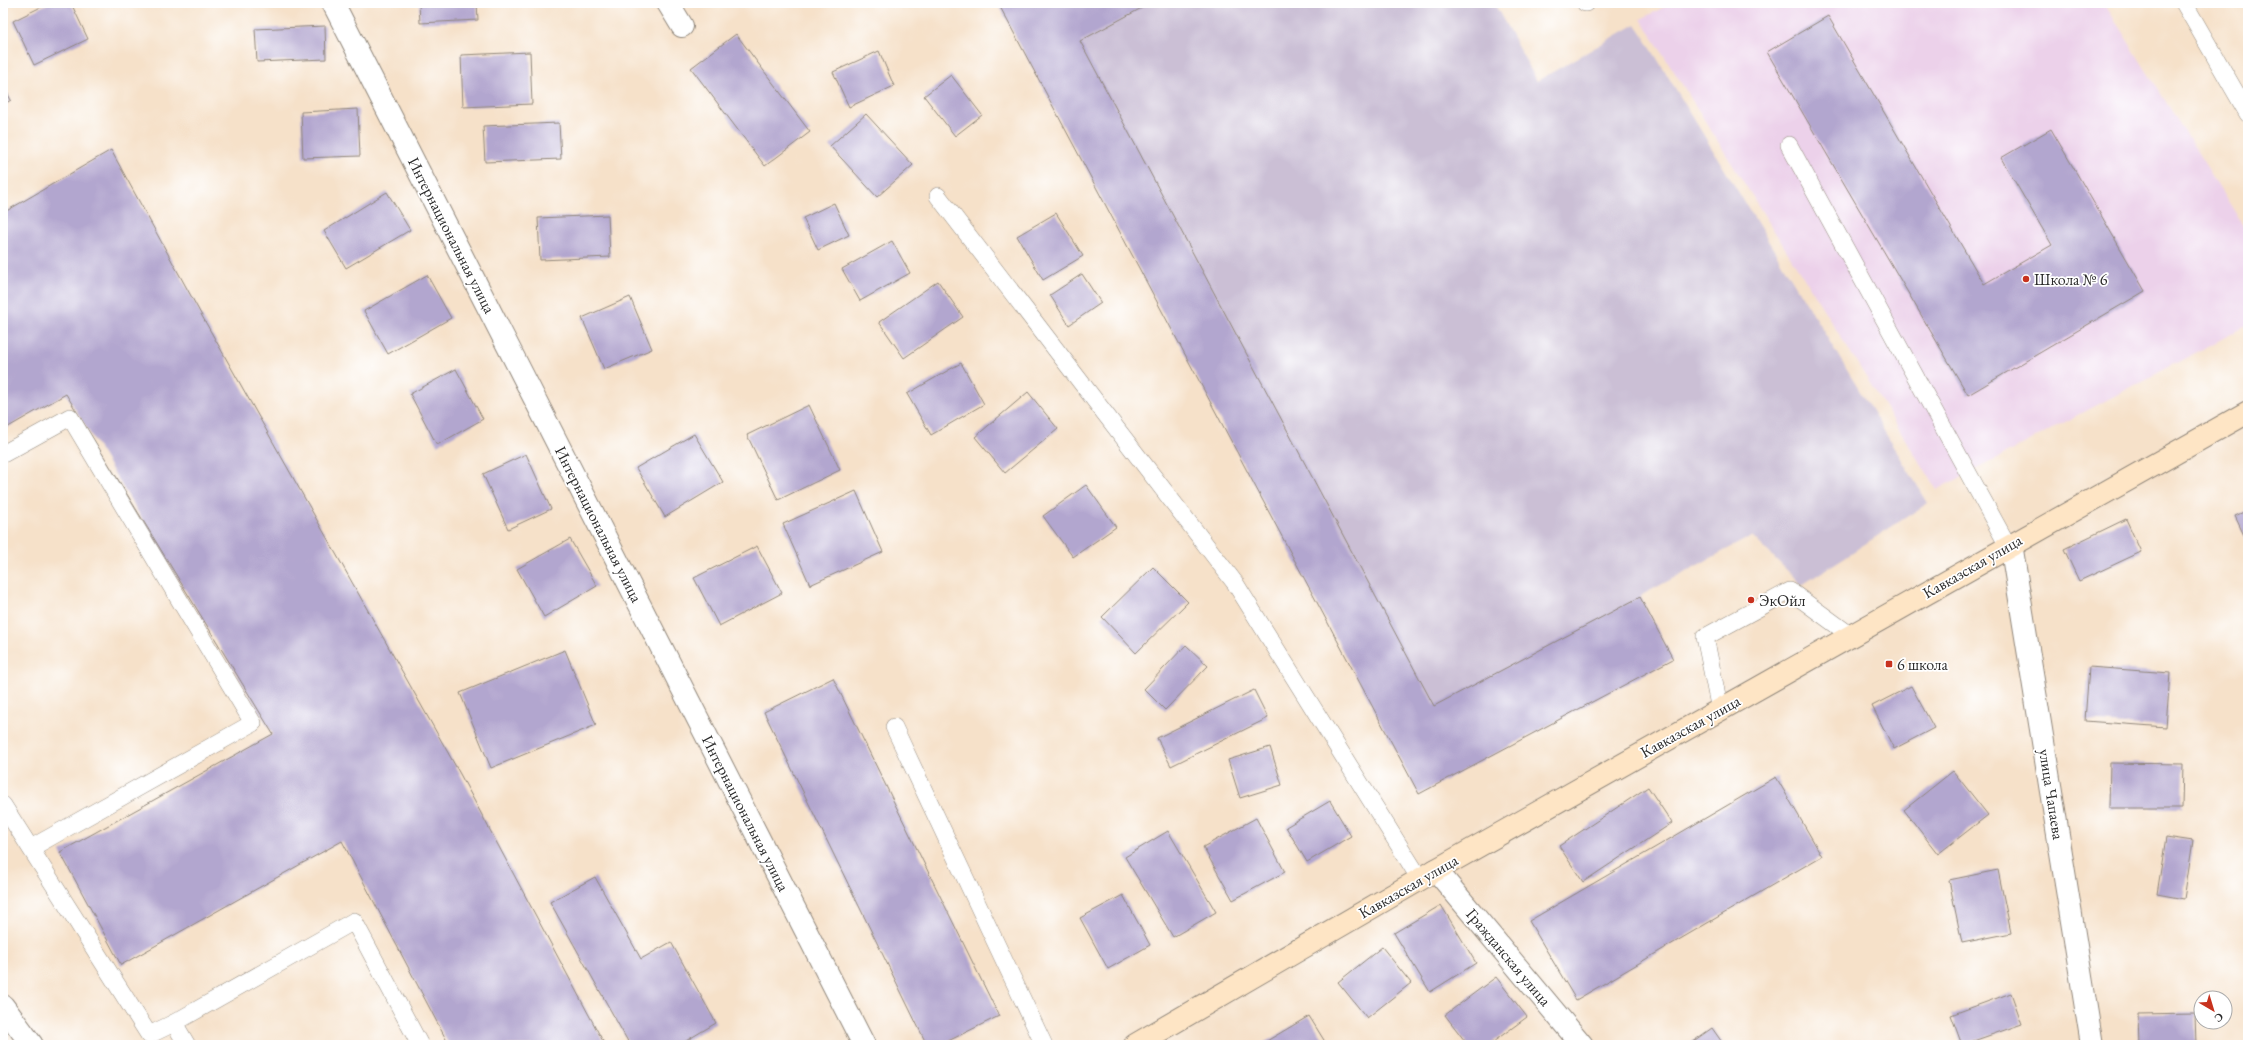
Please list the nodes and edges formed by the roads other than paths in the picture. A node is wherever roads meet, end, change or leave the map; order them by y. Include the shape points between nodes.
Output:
1 (333, 3) edge
2 (668, 3) edge
3 (2184, 3) edge
4 (682, 26) dead end
5 (2248, 114) edge
6 (1789, 145) dead end
7 (938, 196) dead end
8 (2248, 412) edge
9 (3, 454) edge
10 (2010, 545) junction
11 (1850, 636) junction
12 (1720, 710) junction
13 (894, 727) dead end
14 (3, 805) edge
15 (31, 848) junction
16 (1428, 875) junction
17 (3, 1006) edge
18 (174, 1023) junction
19 (32, 1045) edge
20 (187, 1045) edge
21 (420, 1045) edge
22 (864, 1045) edge
23 (1044, 1045) edge
24 (1135, 1045) edge
25 (1582, 1045) edge
26 (2092, 1045) edge

1 - 22 street, Интернациональная улица
2 - 4 street
3 - 5 lane
6 - 10 lane
7 - 16 lane via 1235,583
8 - 10 main road, Кавказская улица
9 - 15 lane via 70,417 253,723
10 - 11 main road, Кавказская улица
10 - 26 street, улица Чапаева
11 - 12 main road, Кавказская улица
11 - 12 lane via 1790,591 1705,637
12 - 16 main road, Кавказская улица
13 - 23 lane
14 - 15 lane
15 - 18 lane via 149,1035
16 - 24 main road, Кавказская улица
16 - 25 street, Гражданская улица
17 - 19 street
18 - 20 lane
18 - 21 lane via 354,921

